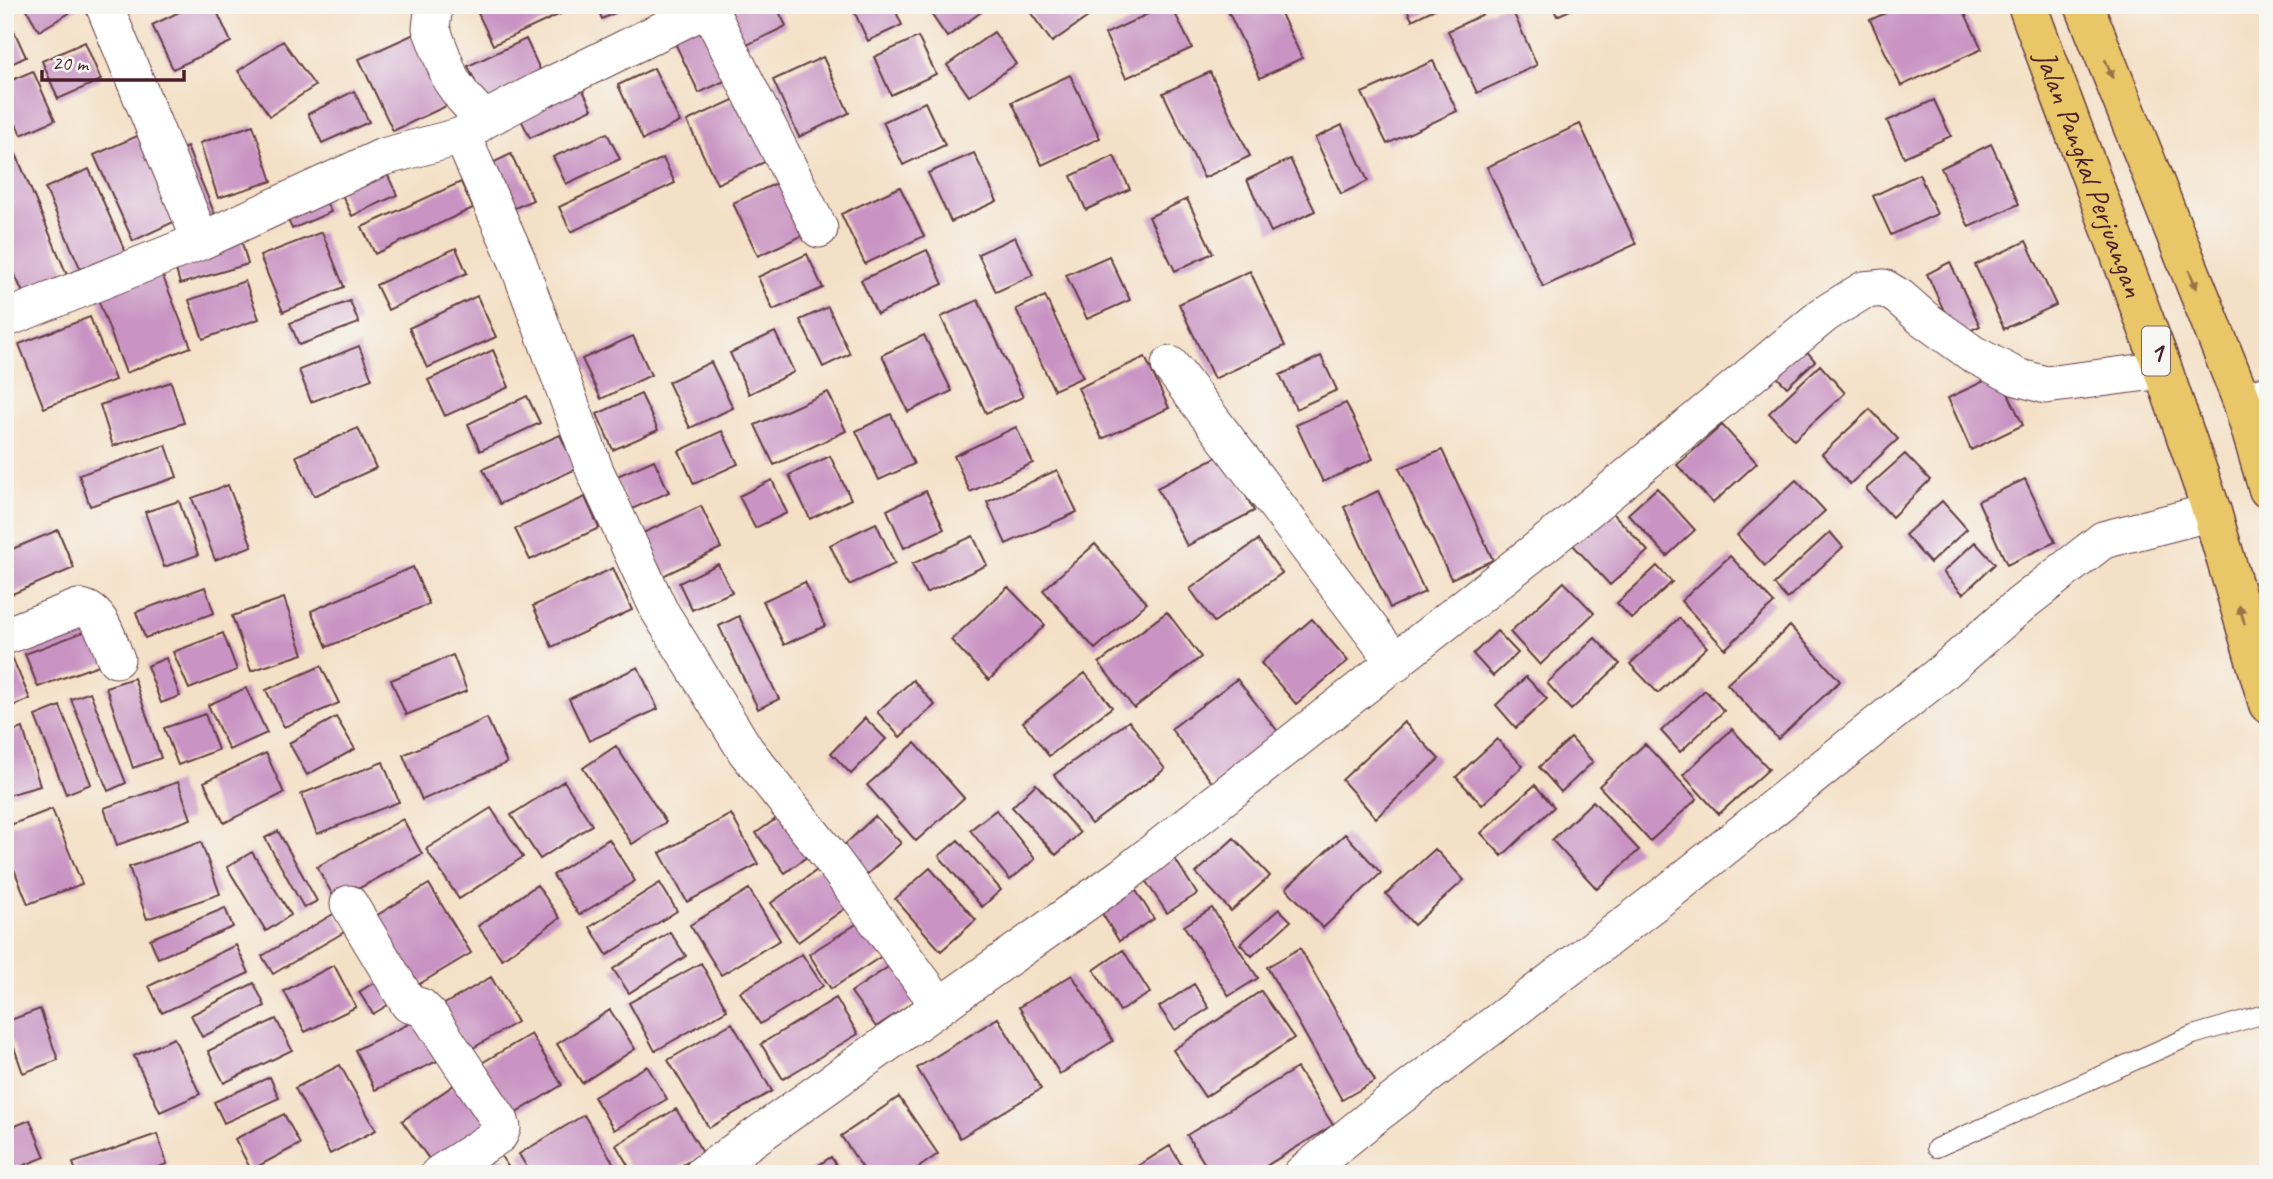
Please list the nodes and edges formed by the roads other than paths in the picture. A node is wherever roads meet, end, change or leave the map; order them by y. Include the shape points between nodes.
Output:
1 (104, 5) edge
2 (434, 5) edge
3 (2027, 5) edge
4 (2084, 5) edge
5 (711, 7) edge
6 (473, 128) junction
7 (819, 229) dead end
8 (201, 241) junction
9 (5, 319) edge
10 (1170, 365) dead end
11 (2163, 370) junction
12 (2255, 398) edge
13 (2268, 489) edge
14 (2212, 512) junction
15 (5, 636) edge
16 (116, 659) dead end
17 (1396, 663) junction
18 (2268, 704) edge
19 (349, 904) dead end
20 (940, 1006) junction
21 (2268, 1013) edge
22 (1936, 1148) dead end
23 (439, 1174) edge
24 (703, 1174) edge
25 (1302, 1174) edge

1 - 8 street
2 - 6 street via 431,28
3 - 11 main road, Jalan Pangkal Perjuangan / 1
4 -> 12 main road, Jalan Pangkal Perjuangan / 1
5 - 6 street
5 - 7 street
6 - 8 street via 383,157
6 - 20 street via 595,471 659,610 746,751
8 - 9 street
10 - 17 street
11 - 14 main road, Jalan Pangkal Perjuangan / 1
11 - 17 street via 2046,385 2017,377 1973,354 1884,288 1864,290 1825,314
12 - 13 main road, Jalan Pangkal Perjuangan / 1
18 -> 14 main road, Jalan Pangkal Perjuangan / 1
14 - 25 street via 2104,540 1671,890
15 - 16 street via 86,608 96,614
17 - 20 street via 1123,876
19 - 23 street via 409,1004 429,1015 500,1121 499,1135
20 - 24 street
21 - 22 lane via 2193,1035

